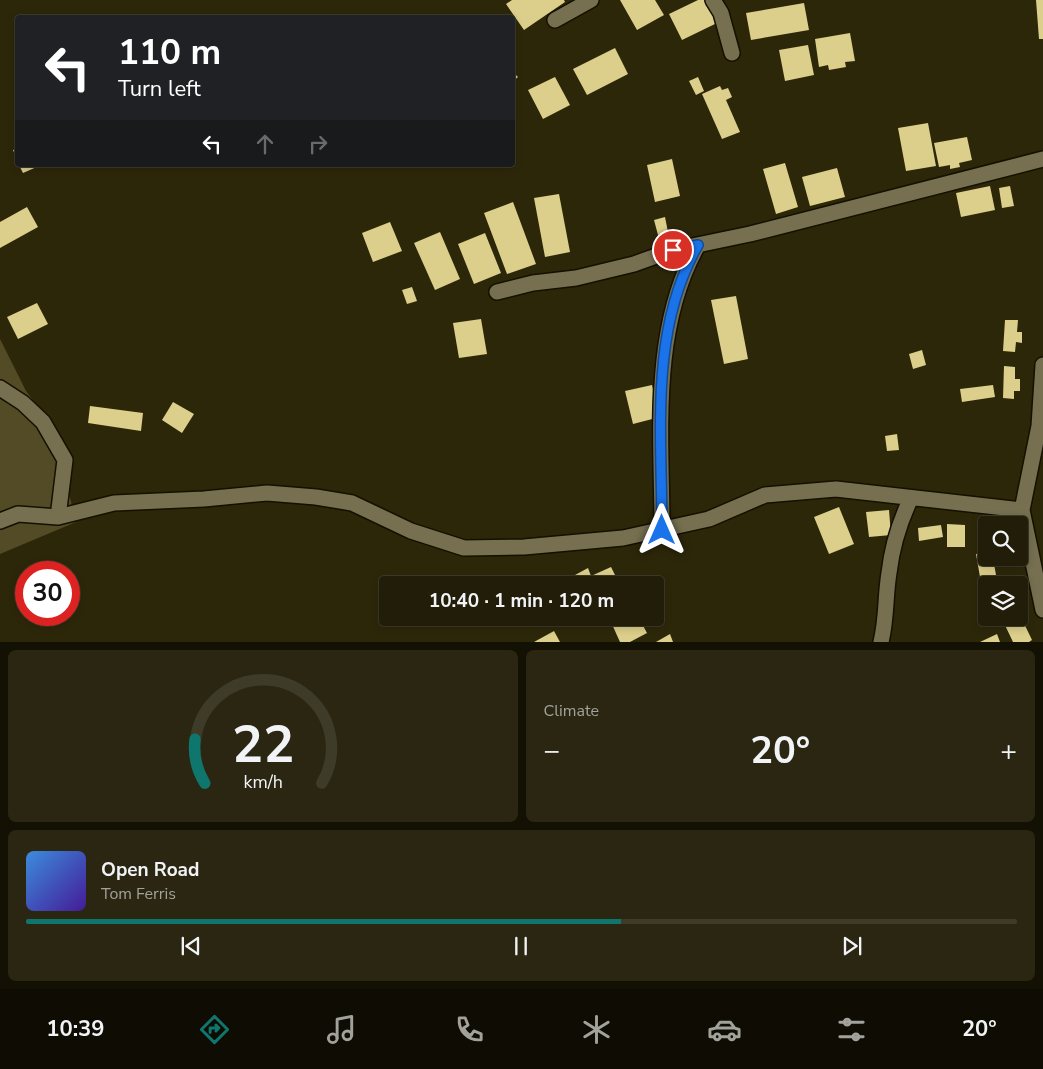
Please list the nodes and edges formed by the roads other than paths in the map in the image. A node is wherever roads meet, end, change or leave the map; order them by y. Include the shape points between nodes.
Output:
1 (592, 0) edge
2 (713, 0) edge
3 (555, 20) dead end
4 (732, 53) dead end
5 (1043, 159) edge
6 (698, 245) junction
7 (497, 292) dead end
8 (1043, 366) edge
9 (0, 388) edge
10 (910, 498) junction
11 (1022, 510) junction
12 (58, 517) junction
13 (0, 521) edge
14 (662, 530) junction
15 (1043, 610) edge
16 (881, 642) edge

1 - 3 street
2 - 4 street via 721,14
5 - 6 street
6 - 7 street via 576,278 533,283
6 - 14 street via 686,266 664,350
8 - 11 street via 1039,426
9 - 12 street via 43,422 65,460
10 - 11 street
10 - 14 street via 836,489 765,495 710,520
10 - 16 street via 901,518 889,572 887,620
11 - 15 street
12 - 13 street via 18,514
12 - 14 street via 114,502 267,493 352,503 411,531 464,548 524,547 623,538

